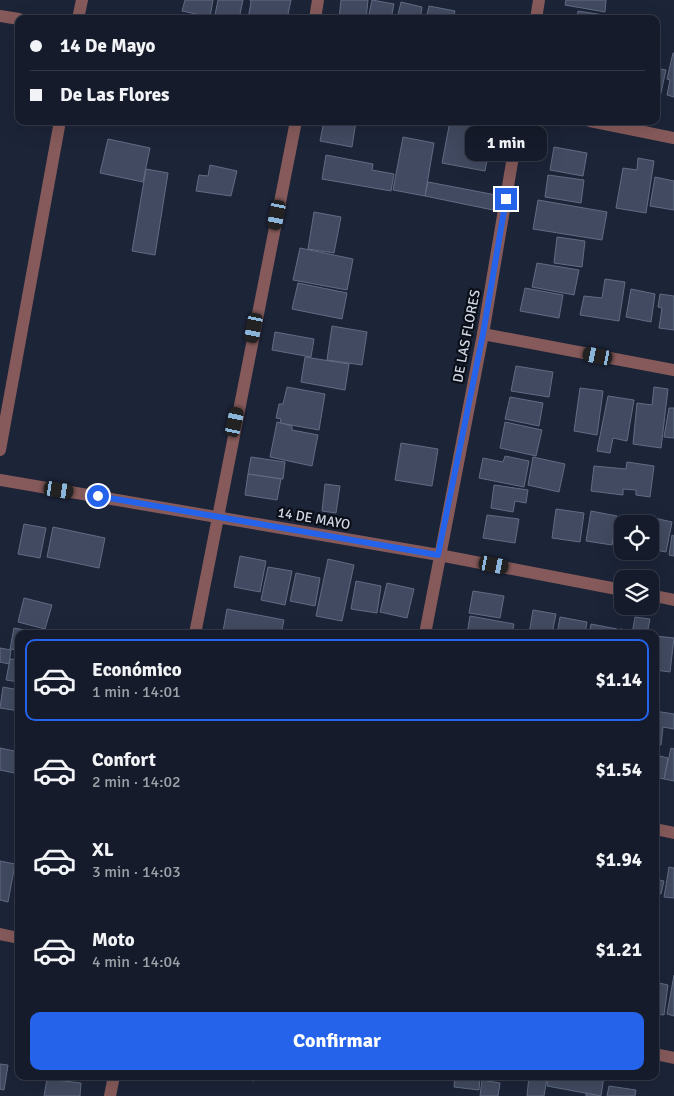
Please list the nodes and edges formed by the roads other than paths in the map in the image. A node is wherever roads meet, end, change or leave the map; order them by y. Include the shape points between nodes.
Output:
1 (82, 0) edge
2 (318, 0) edge
3 (539, 0) edge
4 (79, 15) edge
5 (316, 15) edge
6 (537, 15) edge
7 (0, 16) edge
8 (15, 18) edge
9 (59, 125) edge
10 (295, 125) edge
11 (518, 125) edge
12 (610, 125) edge
13 (674, 138) edge
14 (483, 334) junction
15 (674, 370) edge
16 (0, 450) edge
17 (0, 480) edge
18 (217, 516) junction
19 (438, 555) junction
20 (614, 588) edge
21 (659, 598) edge
22 (674, 600) edge
23 (196, 630) edge
24 (426, 630) edge
25 (659, 830) edge
26 (674, 833) edge
27 (0, 934) edge
28 (15, 937) edge
29 (659, 1055) edge
30 (674, 1058) edge
31 (113, 1080) edge
32 (110, 1096) edge

1 - 4 street
2 - 5 street
3 - 6 street
7 - 8 street
9 - 16 street
10 - 18 street
11 - 14 street, DE LAS FLORES
12 - 13 street
14 - 15 street
14 - 19 street, DE LAS FLORES
17 - 18 street, 14 DE MAYO
18 - 19 street, 14 DE MAYO
18 - 23 street
19 - 20 street, 14 DE MAYO
19 - 24 street, DE LAS FLORES
21 - 22 street
25 - 26 street
27 - 28 street
29 - 30 street
31 - 32 street

